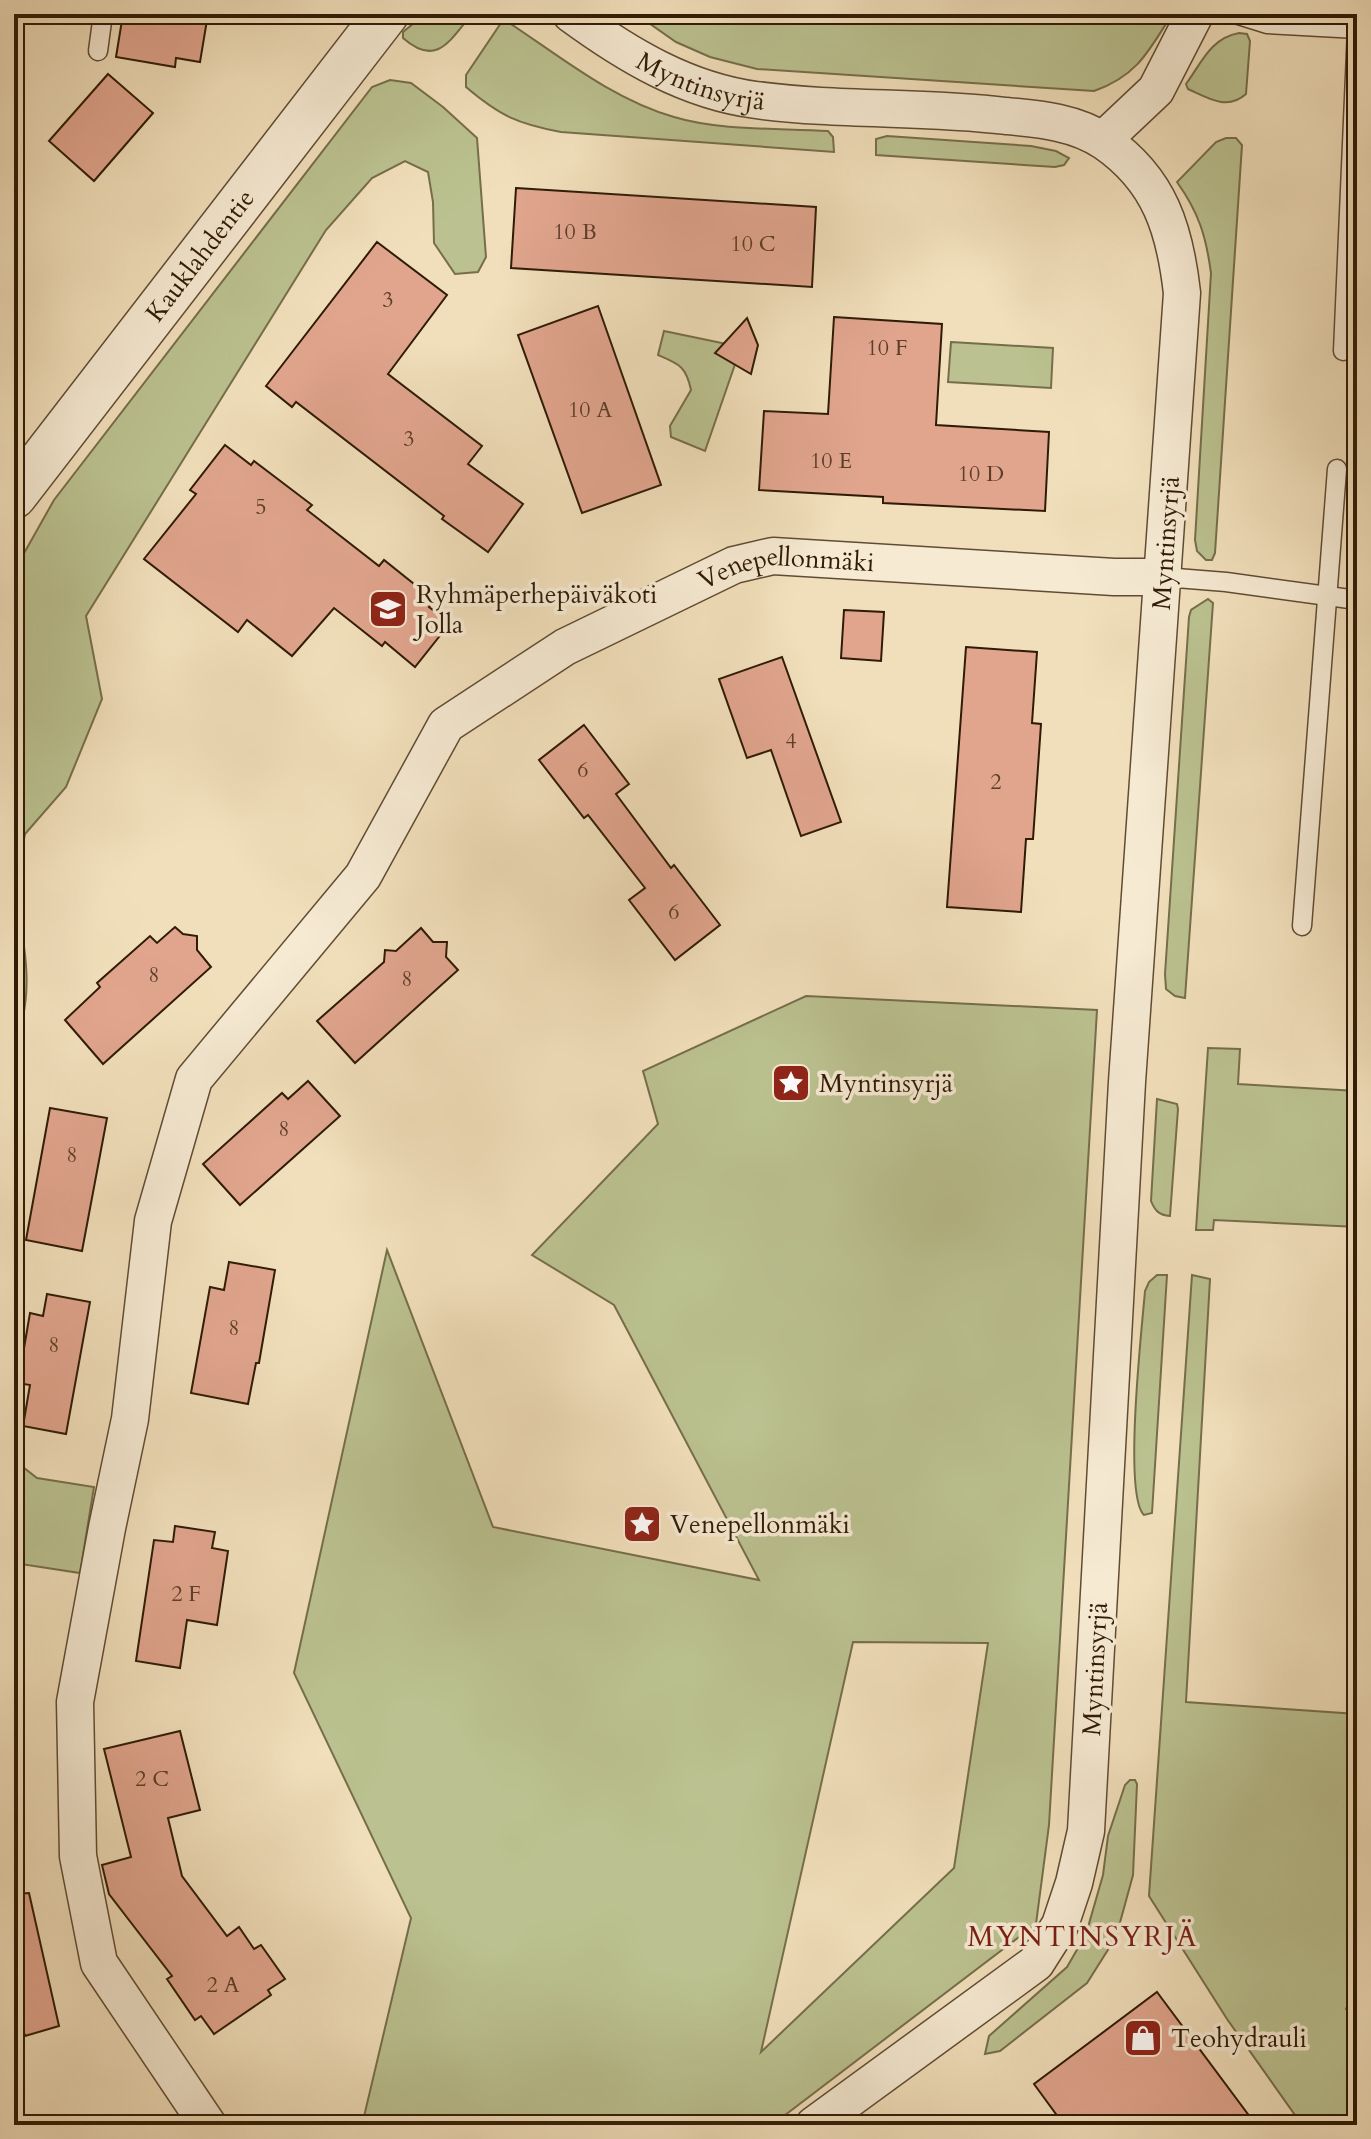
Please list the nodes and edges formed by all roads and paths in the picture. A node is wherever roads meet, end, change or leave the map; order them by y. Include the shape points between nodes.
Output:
1 (103, 14) edge
2 (386, 14) edge
3 (571, 14) edge
4 (1195, 14) edge
5 (1235, 14) edge
6 (1357, 29) edge
7 (98, 51) dead end
8 (1103, 140) junction
9 (1343, 351) dead end
10 (1337, 469) dead end
11 (14, 496) edge
12 (1164, 577) junction
13 (1327, 595) junction
14 (1357, 600) edge
15 (1302, 926) dead end
16 (208, 2125) edge
17 (814, 2125) edge

1 - 7 lane
2 - 11 street, Kauklahdentie
3 - 8 street, Myntinsyrjä via 669,76 717,92 756,100 1057,121
4 - 8 street via 1156,90
5 - 6 lane via 1267,24
6 - 9 lane
8 - 12 street, Myntinsyrjä via 1151,187 1177,248 1182,293
10 - 13 lane
12 - 13 lane
12 - 16 street, Venepellonmäki via 773,556 734,565 565,647 446,725 363,876 194,1079 153,1221 130,1419 75,1702 78,1856 99,1963
12 - 17 street, Myntinsyrjä via 1127,1082 1086,1831 1060,1925 1036,1963
13 - 14 lane
13 - 15 lane

